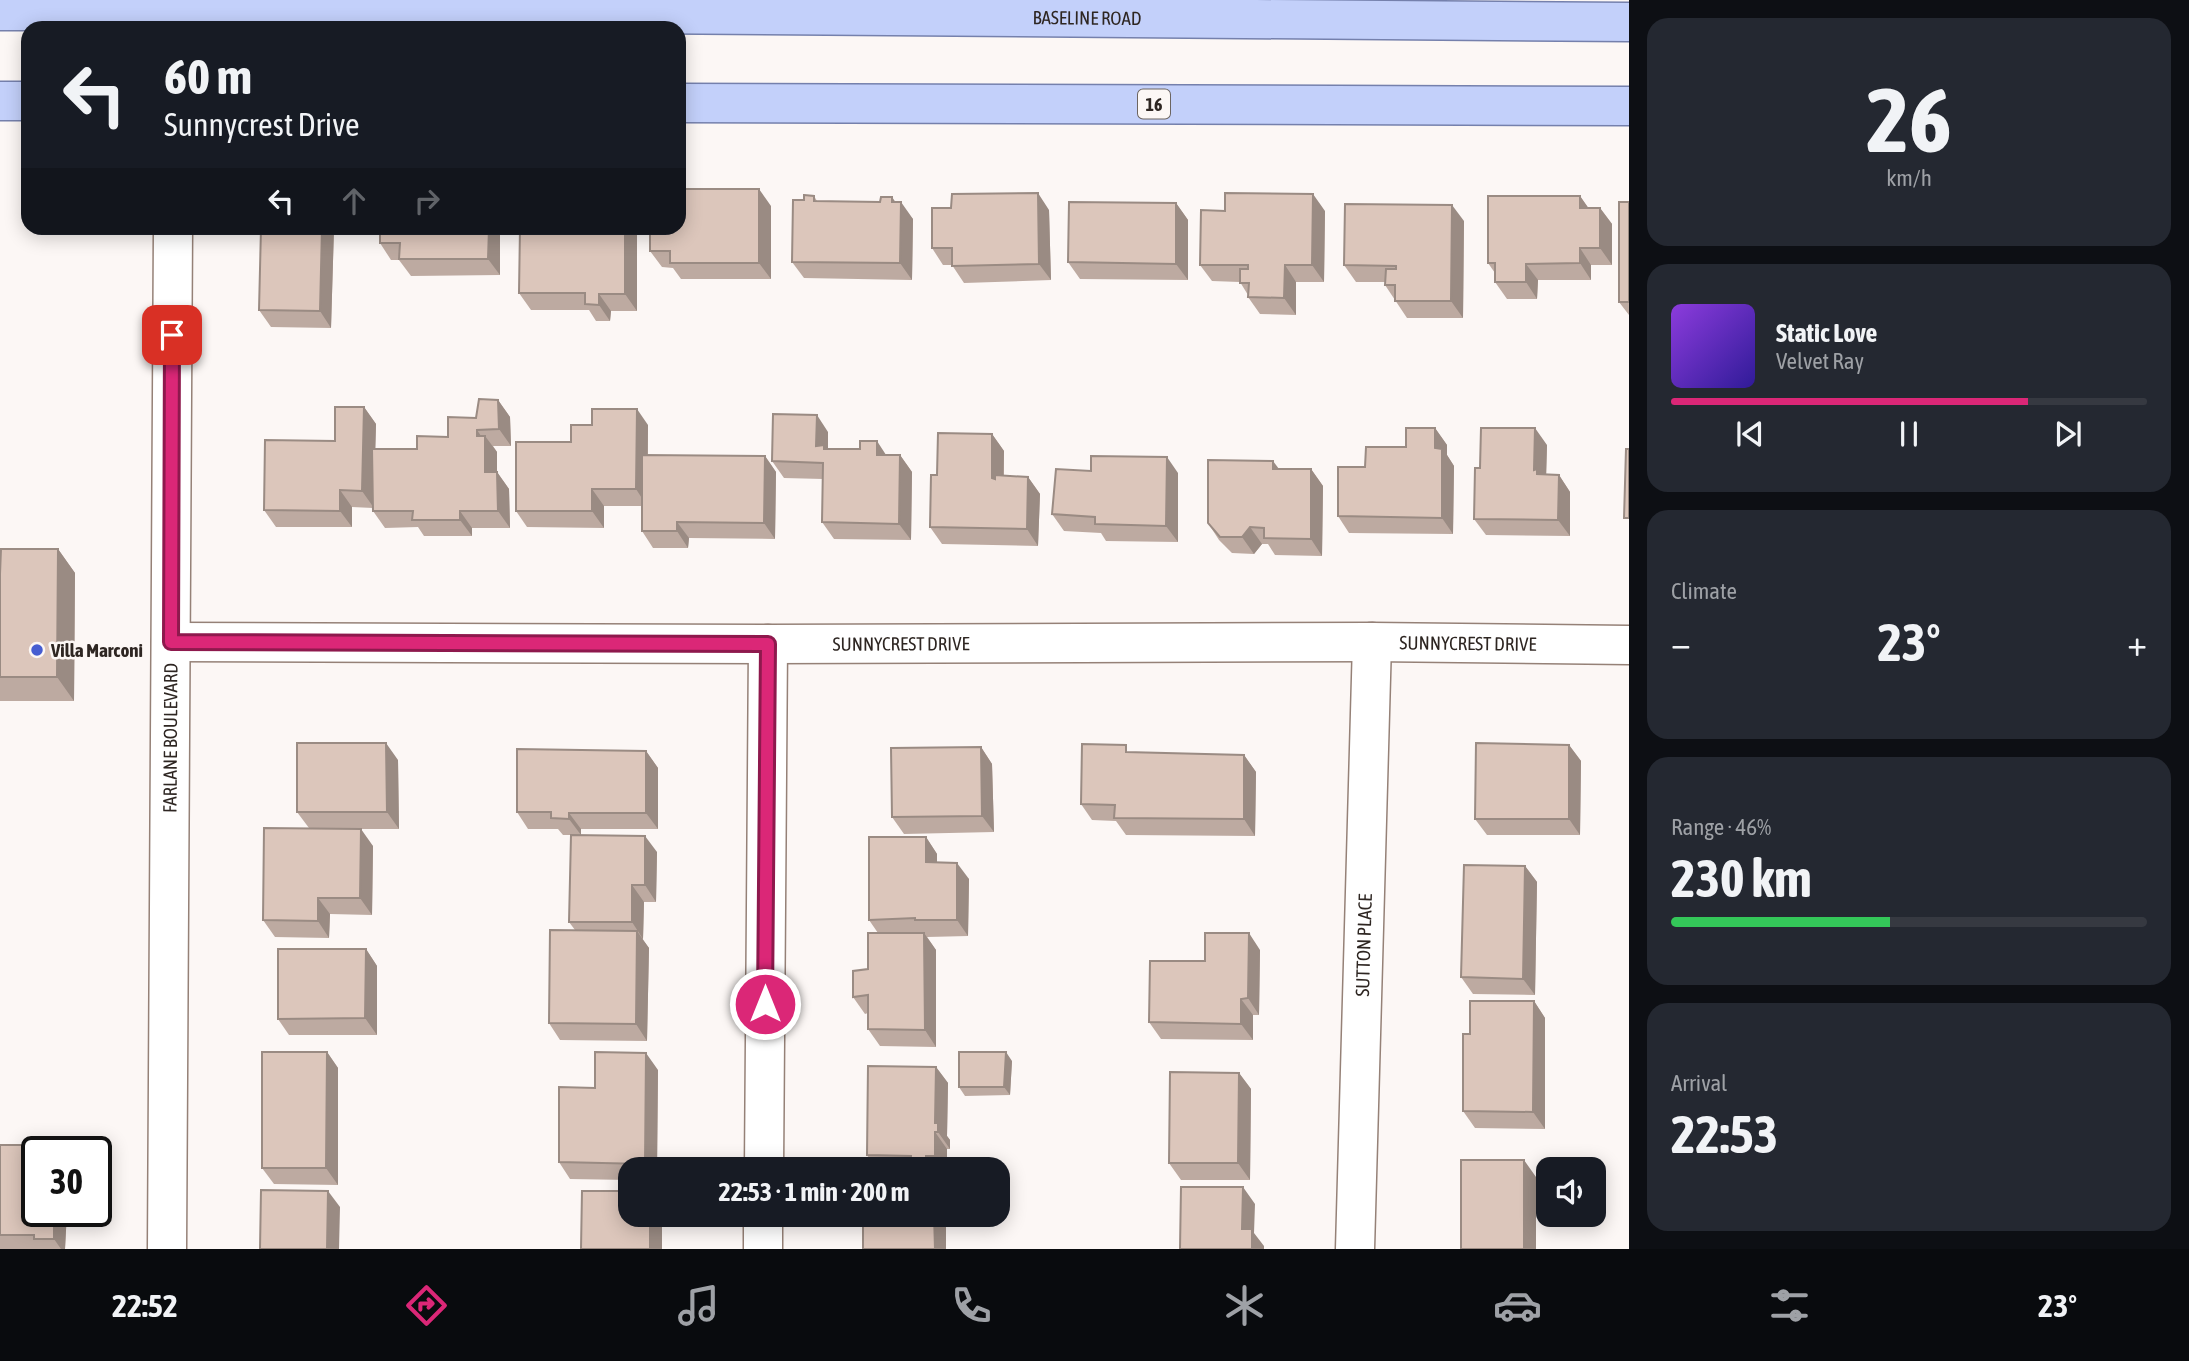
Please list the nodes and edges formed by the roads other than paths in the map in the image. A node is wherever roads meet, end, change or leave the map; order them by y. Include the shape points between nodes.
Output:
1 (0, 11) edge
2 (176, 20) edge
3 (1629, 22) edge
4 (0, 101) edge
5 (21, 101) edge
6 (686, 103) edge
7 (1629, 106) edge
8 (173, 235) edge
9 (171, 642) junction
10 (1372, 642) junction
11 (768, 644) junction
12 (1629, 645) edge
13 (764, 1157) edge
14 (763, 1227) edge
15 (167, 1249) edge
16 (763, 1249) edge
17 (1355, 1249) edge

1 - 2 main road, BASELINE ROAD
2 - 3 main road, BASELINE ROAD
4 - 5 main road
6 - 7 main road, 16
8 - 9 street, FARLANE BOULEVARD
9 - 11 street, SUNNYCREST DRIVE
9 - 15 street, FARLANE BOULEVARD
10 - 11 street, SUNNYCREST DRIVE
10 - 12 street, SUNNYCREST DRIVE
10 - 17 street, SUTTON PLACE
11 - 13 street
14 - 16 street

